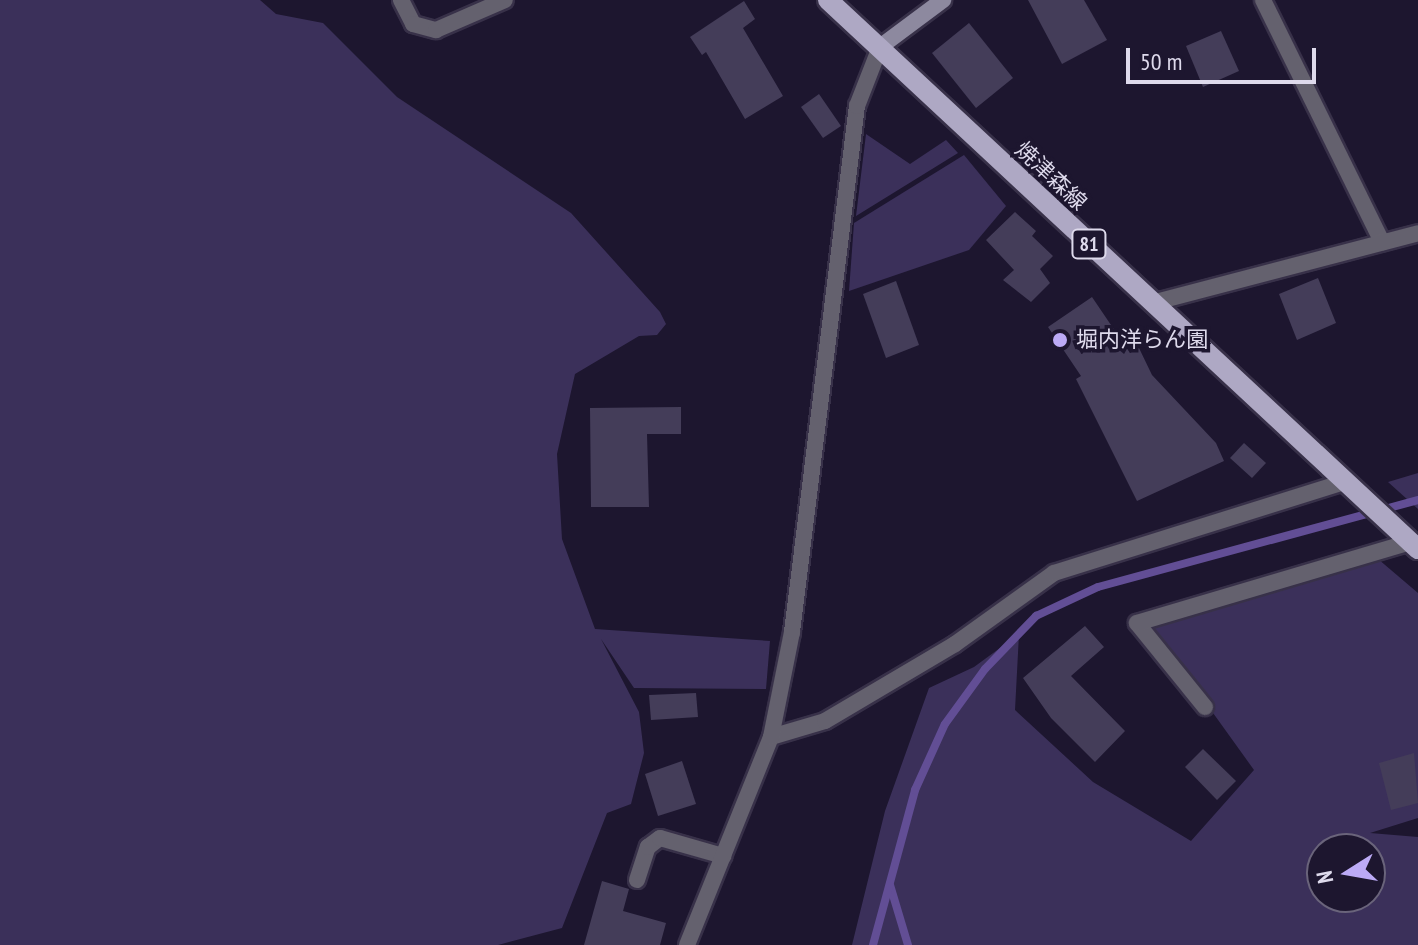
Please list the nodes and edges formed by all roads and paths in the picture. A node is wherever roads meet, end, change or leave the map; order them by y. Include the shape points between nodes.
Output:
1 (401, 0) edge
2 (505, 0) edge
3 (828, 0) edge
4 (943, 0) edge
5 (1263, 0) edge
6 (880, 47) junction
7 (1418, 233) edge
8 (1382, 242) junction
9 (1152, 303) junction
10 (1346, 485) junction
11 (1414, 546) edge
12 (1205, 707) dead end
13 (771, 737) junction
14 (723, 856) junction
15 (637, 880) dead end
16 (687, 945) edge

1 - 2 street via 413,24 436,30
3 - 6 main road, 焼津森線 / 81
4 - 6 main road
5 - 8 street
6 - 9 main road, 焼津森線 / 81
6 - 13 street via 857,106 792,632
7 - 8 street
8 - 9 street
9 - 10 main road, 焼津森線 / 81
10 - 11 main road, 焼津森線 / 81
10 - 13 street via 1054,573 955,644 825,721
11 - 12 street via 1137,623
13 - 14 street
14 - 15 street via 660,838 648,847
14 - 16 street

